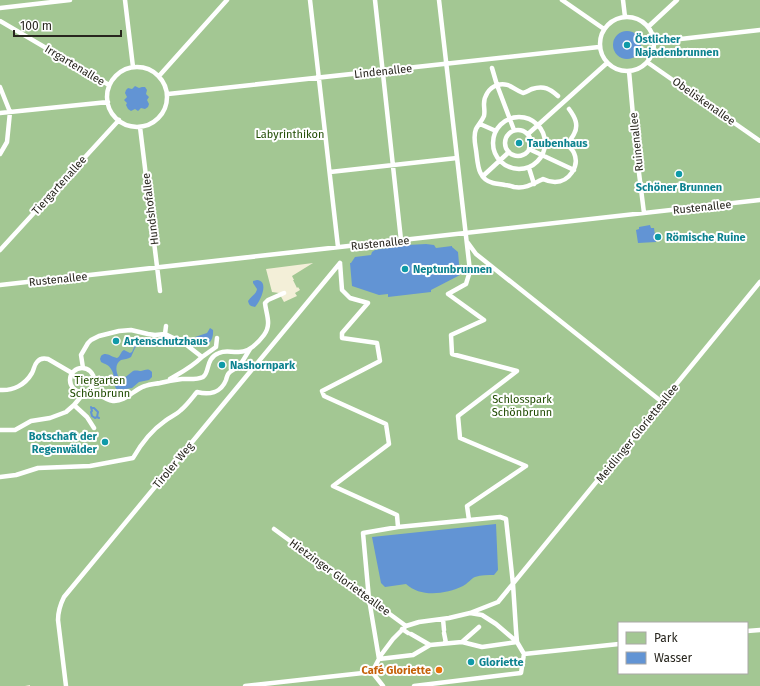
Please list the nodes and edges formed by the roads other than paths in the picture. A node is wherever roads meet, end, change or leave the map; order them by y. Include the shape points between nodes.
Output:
1 (70, 0) edge
2 (126, 0) edge
3 (227, 0) edge
4 (310, 0) edge
5 (375, 0) edge
6 (440, 0) edge
7 (562, 0) edge
8 (623, 0) edge
9 (677, 0) edge
10 (0, 8) edge
11 (625, 17) junction
12 (0, 21) edge
13 (648, 27) junction
14 (604, 29) junction
15 (760, 30) edge
16 (654, 42) junction
17 (599, 47) junction
18 (648, 62) junction
19 (447, 64) junction
20 (607, 64) junction
21 (133, 67) junction
22 (492, 68) dead end
23 (382, 71) junction
24 (629, 71) junction
25 (159, 76) junction
26 (319, 78) junction
27 (497, 85) junction
28 (109, 86) junction
29 (0, 87) edge
30 (168, 94) junction
31 (558, 96) dead end
32 (108, 102) junction
33 (570, 109) dead end
34 (10, 112) junction
35 (0, 113) edge
36 (510, 119) junction
37 (118, 120) junction
38 (480, 124) junction
39 (538, 125) junction
40 (140, 127) junction
41 (514, 130) junction
42 (496, 131) junction
43 (528, 134) junction
44 (760, 141) edge
45 (529, 149) junction
46 (509, 152) junction
47 (0, 154) edge
48 (542, 155) junction
49 (457, 158) junction
50 (499, 161) junction
51 (393, 165) junction
52 (529, 168) junction
53 (574, 170) junction
54 (330, 172) junction
55 (483, 176) junction
56 (534, 184) junction
57 (760, 200) edge
58 (644, 213) junction
59 (466, 233) junction
60 (401, 240) junction
61 (467, 242) junction
62 (338, 247) junction
63 (0, 250) edge
64 (157, 268) junction
65 (760, 282) edge
66 (0, 285) edge
67 (160, 291) dead end
68 (284, 293) dead end
69 (166, 326) dead end
70 (165, 334) junction
71 (217, 338) dead end
72 (250, 349) junction
73 (202, 357) junction
74 (83, 368) junction
75 (72, 373) junction
76 (167, 381) junction
77 (91, 389) junction
78 (0, 390) edge
79 (84, 393) junction
80 (662, 402) junction
81 (74, 405) junction
82 (94, 428) dead end
83 (0, 430) edge
84 (0, 477) edge
85 (469, 520) junction
86 (398, 527) junction
87 (274, 529) dead end
88 (513, 584) junction
89 (369, 600) junction
90 (470, 613) junction
91 (443, 619) junction
92 (488, 619) junction
93 (404, 628) junction
94 (760, 630) edge
95 (748, 631) edge
96 (462, 642) junction
97 (518, 642) junction
98 (446, 644) junction
99 (618, 644) edge
100 (430, 645) junction
101 (524, 654) junction
102 (379, 659) junction
103 (372, 672) junction
104 (66, 686) edge
105 (245, 686) edge
106 (383, 686) edge
107 (414, 686) edge

1 - 10 street
2 - 21 street
3 - 25 street
4 - 26 street
5 - 23 street
6 - 19 street
7 - 14 street
8 - 11 street
9 - 13 street
11 - 13 street via 638,19
11 - 14 street via 616,19
12 - 28 street, Irrgartenallee
13 - 16 street
14 - 17 street
15 - 16 street
16 - 18 street
17 - 19 street, Lindenallee
17 - 20 street
18 - 24 street via 636,70
18 - 44 street, Obeliskenallee
19 - 23 street, Lindenallee
19 - 49 street
20 - 24 street via 614,69
20 - 39 street
21 - 25 street via 148,68
21 - 28 street via 116,76
22 - 27 street
23 - 26 street, Lindenallee
23 - 51 street
24 - 58 street, Ruinenallee
25 - 30 street
26 - 30 street, Lindenallee
26 - 54 street
27 - 31 street via 511,86 523,93 544,87
27 - 36 street
27 - 38 street via 486,95 484,116
28 - 32 street
29 - 34 street
30 - 40 street via 167,105 158,119
32 - 34 street
32 - 37 street via 110,110
33 - 53 street via 576,125 574,136 568,146 576,158
34 - 35 street
34 - 47 street via 7,142
36 - 39 street via 527,118
36 - 41 street
36 - 42 street
37 - 40 street via 129,126
37 - 63 street, Tiergartenallee
38 - 42 street
38 - 55 street via 474,139 477,164
39 - 43 street
39 - 48 street via 544,138 545,147
40 - 64 street, Hundshofallee
41 - 43 street
41 - 46 street via 507,136 505,144
42 - 50 street via 492,144
43 - 45 street via 531,142
45 - 46 street via 520,156
45 - 48 street
46 - 50 street
48 - 52 street via 537,163
48 - 53 street
49 - 51 street
49 - 59 street
50 - 52 street via 513,169
50 - 55 street
51 - 54 street
51 - 60 street
52 - 56 street
53 - 56 street via 560,182 543,179
54 - 62 street
55 - 56 street via 493,184 528,187
57 - 58 street, Rustenallee
58 - 59 street, Rustenallee
59 - 60 street, Rustenallee
59 - 61 street
60 - 62 street, Rustenallee
61 - 80 street via 476,254
61 - 85 street via 470,271 466,284 448,294 484,320 451,335 452,354 517,371 458,416 460,438 526,466 467,506
62 - 64 street, Rustenallee
64 - 66 street, Rustenallee
64 - 67 street, Hundshofallee
65 - 80 street, Meidlinger Glorietteallee
68 - 72 street via 265,303 268,327
69 - 70 street
70 - 73 street via 184,343
70 - 74 street via 155,335 127,330 99,336 91,340 83,351
71 - 73 street via 216,347
72 - 76 street via 243,352 217,353 210,359 204,376
72 - 84 street via 238,367 228,373 220,389 208,394 197,392 177,414 155,430 133,458 90,466 38,468
73 - 76 street via 190,368
74 - 75 street
74 - 77 street via 90,371 94,378 95,382
75 - 78 street via 48,359 41,358 24,383 10,390
75 - 79 street via 70,381 73,389
76 - 77 street via 144,386 127,398 113,401
77 - 79 street
79 - 81 street
80 - 88 street, Meidlinger Glorietteallee
81 - 82 street
81 - 83 street via 66,412 31,421 15,430
85 - 86 street
85 - 88 street via 500,517 506,519
86 - 89 street via 362,533
86 - 104 street, Tiroler Weg via 396,515 332,486 389,444 386,424 324,396 322,391 380,362 377,343 342,338 342,333 368,303 350,298 342,290 340,263 64,597 58,620
87 - 89 street, Hietzinger Glorietteallee
88 - 90 street, Meidlinger Glorietteallee via 498,602
88 - 97 street
89 - 93 street, Hietzinger Glorietteallee
89 - 102 street
90 - 91 street, Meidlinger Glorietteallee
90 - 92 street
91 - 93 street, Meidlinger Glorietteallee via 418,622
91 - 98 street
92 - 96 street
92 - 97 street
93 - 100 street, Hietzinger Glorietteallee
93 - 102 street
94 - 95 street
96 - 97 street via 482,647
96 - 98 street
97 - 101 street
98 - 100 street
99 - 101 street
100 - 102 street via 413,655
101 - 107 street via 521,674
102 - 103 street
103 - 105 street
103 - 106 street

